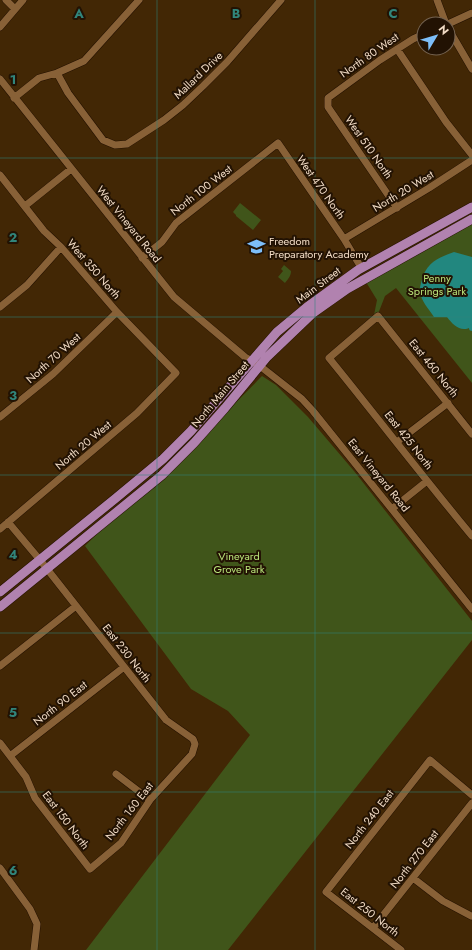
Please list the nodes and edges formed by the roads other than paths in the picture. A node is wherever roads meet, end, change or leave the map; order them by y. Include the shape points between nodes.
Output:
1 (6, 0) edge
2 (23, 0) edge
3 (138, 0) edge
4 (281, 0) edge
5 (437, 0) edge
6 (15, 8) junction
7 (472, 13) edge
8 (444, 16) edge
9 (456, 20) edge
10 (0, 27) edge
11 (416, 37) edge
12 (456, 42) edge
13 (397, 49) junction
14 (472, 69) edge
15 (57, 73) junction
16 (0, 79) edge
17 (14, 98) junction
18 (328, 98) joint
19 (278, 143) joint
20 (472, 156) edge
21 (472, 160) edge
22 (71, 169) junction
23 (0, 175) edge
24 (25, 206) junction
25 (472, 207) edge
26 (397, 208) junction
27 (472, 219) edge
28 (344, 238) junction
29 (61, 247) junction
30 (142, 258) junction
31 (359, 264) dead end
32 (0, 307) edge
33 (116, 312) junction
34 (329, 358) joint
35 (256, 363) junction
36 (176, 373) joint
37 (448, 404) junction
38 (0, 417) edge
39 (472, 434) edge
40 (397, 442) junction
41 (427, 481) junction
42 (392, 509) junction
43 (8, 522) junction
44 (0, 529) edge
45 (472, 536) edge
46 (40, 560) junction
47 (47, 569) junction
48 (0, 592) edge
49 (76, 606) junction
50 (0, 607) edge
51 (472, 609) edge
52 (0, 666) edge
53 (124, 667) junction
54 (0, 743) edge
55 (196, 744) joint
56 (10, 756) junction
57 (116, 774) dead end
58 (472, 795) edge
59 (150, 800) junction
60 (472, 803) edge
61 (0, 868) edge
62 (90, 869) joint
63 (413, 878) junction
64 (326, 892) joint
65 (471, 916) dead end
66 (373, 928) junction
67 (34, 950) edge
68 (401, 950) edge

1 - 6 street
2 - 6 street
3 - 15 street via 84,61
4 - 15 street, Mallard Drive via 228,62 183,105 130,143 115,145 103,140 68,93
5 - 8 street
6 - 10 street
7 - 9 street
11 - 13 street, North 80 West
12 - 14 street
13 - 18 street, North 80 West
13 - 20 street
15 - 17 street via 39,78
16 - 17 street, West Vineyard Road
17 - 22 street, West Vineyard Road
18 - 26 street, West 510 North via 328,107
19 - 28 street, West 470 North
19 - 30 street, North 100 West via 176,223 162,242
21 - 26 street, North 20 West
22 - 24 street
22 - 30 street, West Vineyard Road
23 - 24 street, West 350 North
24 - 29 street, West 350 North via 44,231
25 - 35 main road, Main Street via 350,276 307,307 277,332
26 - 28 street, North 20 West
27 - 35 main road, North Main Street via 341,293 313,313
28 - 31 street, West 470 North
29 - 32 street via 27,285
29 - 33 street, West 350 North
30 - 35 street, West Vineyard Road via 174,297 245,357
33 - 36 street, West 350 North
33 - 38 street, North 70 West via 53,374
34 - 37 street, East 460 North via 378,316
34 - 40 street, East 425 North
35 - 42 street, East Vineyard Road via 302,399
35 - 46 main road, North Main Street via 163,459
35 - 47 main road, North Main Street via 225,408 194,443 162,474
36 - 43 street, North 20 West via 137,413
37 - 39 street, East 460 North
37 - 40 street
40 - 41 street, East 425 North
41 - 42 street
41 - 45 street, East 425 North
42 - 51 street, East Vineyard Road
43 - 44 street, North 20 West
43 - 46 street, East 230 North
46 - 47 street, East 230 North
46 - 48 main road, North Main Street
47 - 49 street, East 230 North
47 - 50 main road, North Main Street
49 - 52 street
49 - 53 street, East 230 North
53 - 55 street, East 230 North via 166,720 193,739
53 - 56 street, North 90 East
54 - 56 street, East 150 North
55 - 59 street, North 160 East via 192,754
56 - 62 street, East 150 North via 26,777 35,798
57 - 59 street
58 - 64 street, North 240 East via 430,760
59 - 62 street, North 160 East via 121,843
60 - 63 street, North 270 East
61 - 67 street via 30,909 37,924
63 - 65 street via 443,901
63 - 66 street, North 270 East
64 - 66 street, East 250 North
66 - 68 street, East 250 North

